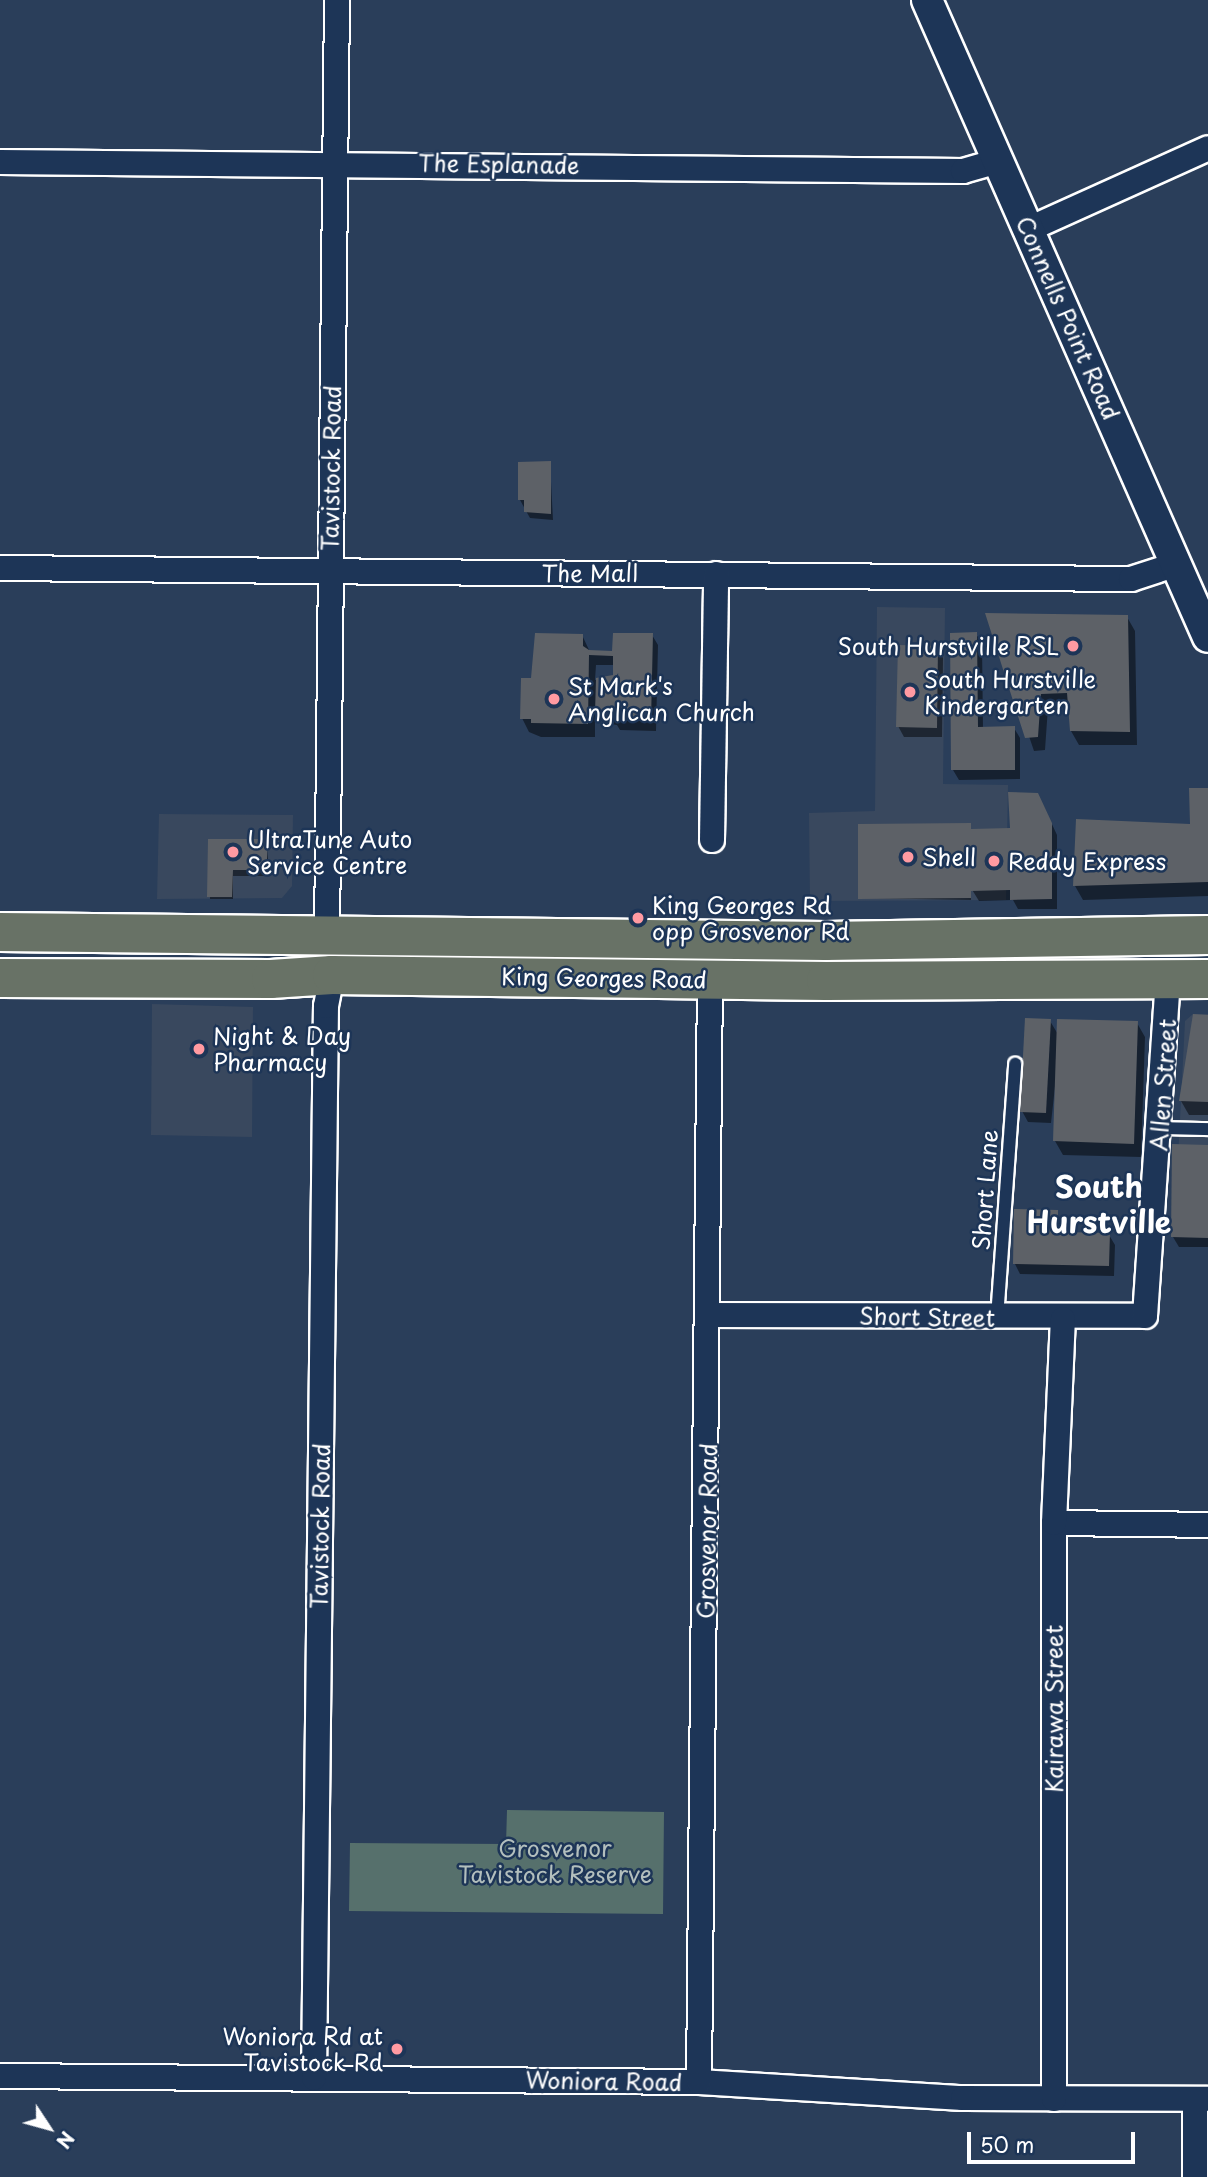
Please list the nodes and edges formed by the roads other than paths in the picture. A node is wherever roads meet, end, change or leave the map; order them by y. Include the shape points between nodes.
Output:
1 (338, 0) edge
2 (927, 0) edge
3 (1208, 148) edge
4 (997, 161) junction
5 (0, 162) edge
6 (337, 162) junction
7 (1029, 229) junction
8 (1177, 564) junction
9 (0, 568) edge
10 (330, 571) junction
11 (716, 574) junction
12 (1208, 637) edge
13 (712, 840) dead end
14 (6, 935) edge
15 (1208, 935) edge
16 (327, 937) junction
17 (332, 975) junction
18 (0, 978) edge
19 (1168, 979) junction
20 (1208, 979) edge
21 (710, 980) junction
22 (1015, 1064) dead end
23 (1160, 1128) junction
24 (1208, 1129) edge
25 (710, 1315) junction
26 (1145, 1316) joint
27 (997, 1318) junction
28 (1063, 1320) junction
29 (1054, 1523) junction
30 (1208, 1525) edge
31 (0, 2076) edge
32 (314, 2078) junction
33 (699, 2082) junction
34 (1054, 2099) junction
35 (1201, 2099) edge
36 (1195, 2177) edge

1 - 6 street, Tavistock Road
2 - 4 street, Connells Point Road
3 - 7 street
4 - 6 street, The Esplanade via 963,172
4 - 7 street, Connells Point Road
5 - 6 street, The Esplanade
6 - 10 street, Tavistock Road
7 - 8 street, Connells Point Road
8 - 11 street, The Mall via 1131,579
8 - 12 street, Connells Point Road
9 - 10 street, The Mall
10 - 11 street, The Mall
10 - 16 street, Tavistock Road
11 - 13 street
14 - 16 highway, King Georges Road
15 - 16 highway, King Georges Road via 858,942
17 - 18 highway, King Georges Road
17 - 21 highway, King Georges Road
17 - 32 street, Tavistock Road via 326,1006
19 - 20 highway, King Georges Road
19 - 21 highway, King Georges Road
19 - 23 street, Allen Street
21 - 25 street, Grosvenor Road
22 - 27 lane, Short Lane
23 - 24 lane
23 - 26 street, Allen Street
25 - 27 street, Short Street
25 - 33 street, Grosvenor Road
26 - 28 street, Short Street
27 - 28 street, Short Street
28 - 29 street, Kairawa Street
29 - 30 street
29 - 34 street, Kairawa Street
31 - 32 street, Woniora Road
32 - 33 street, Woniora Road
33 - 34 street, Woniora Road via 891,2095
34 - 35 street, Woniora Road
35 - 36 street

